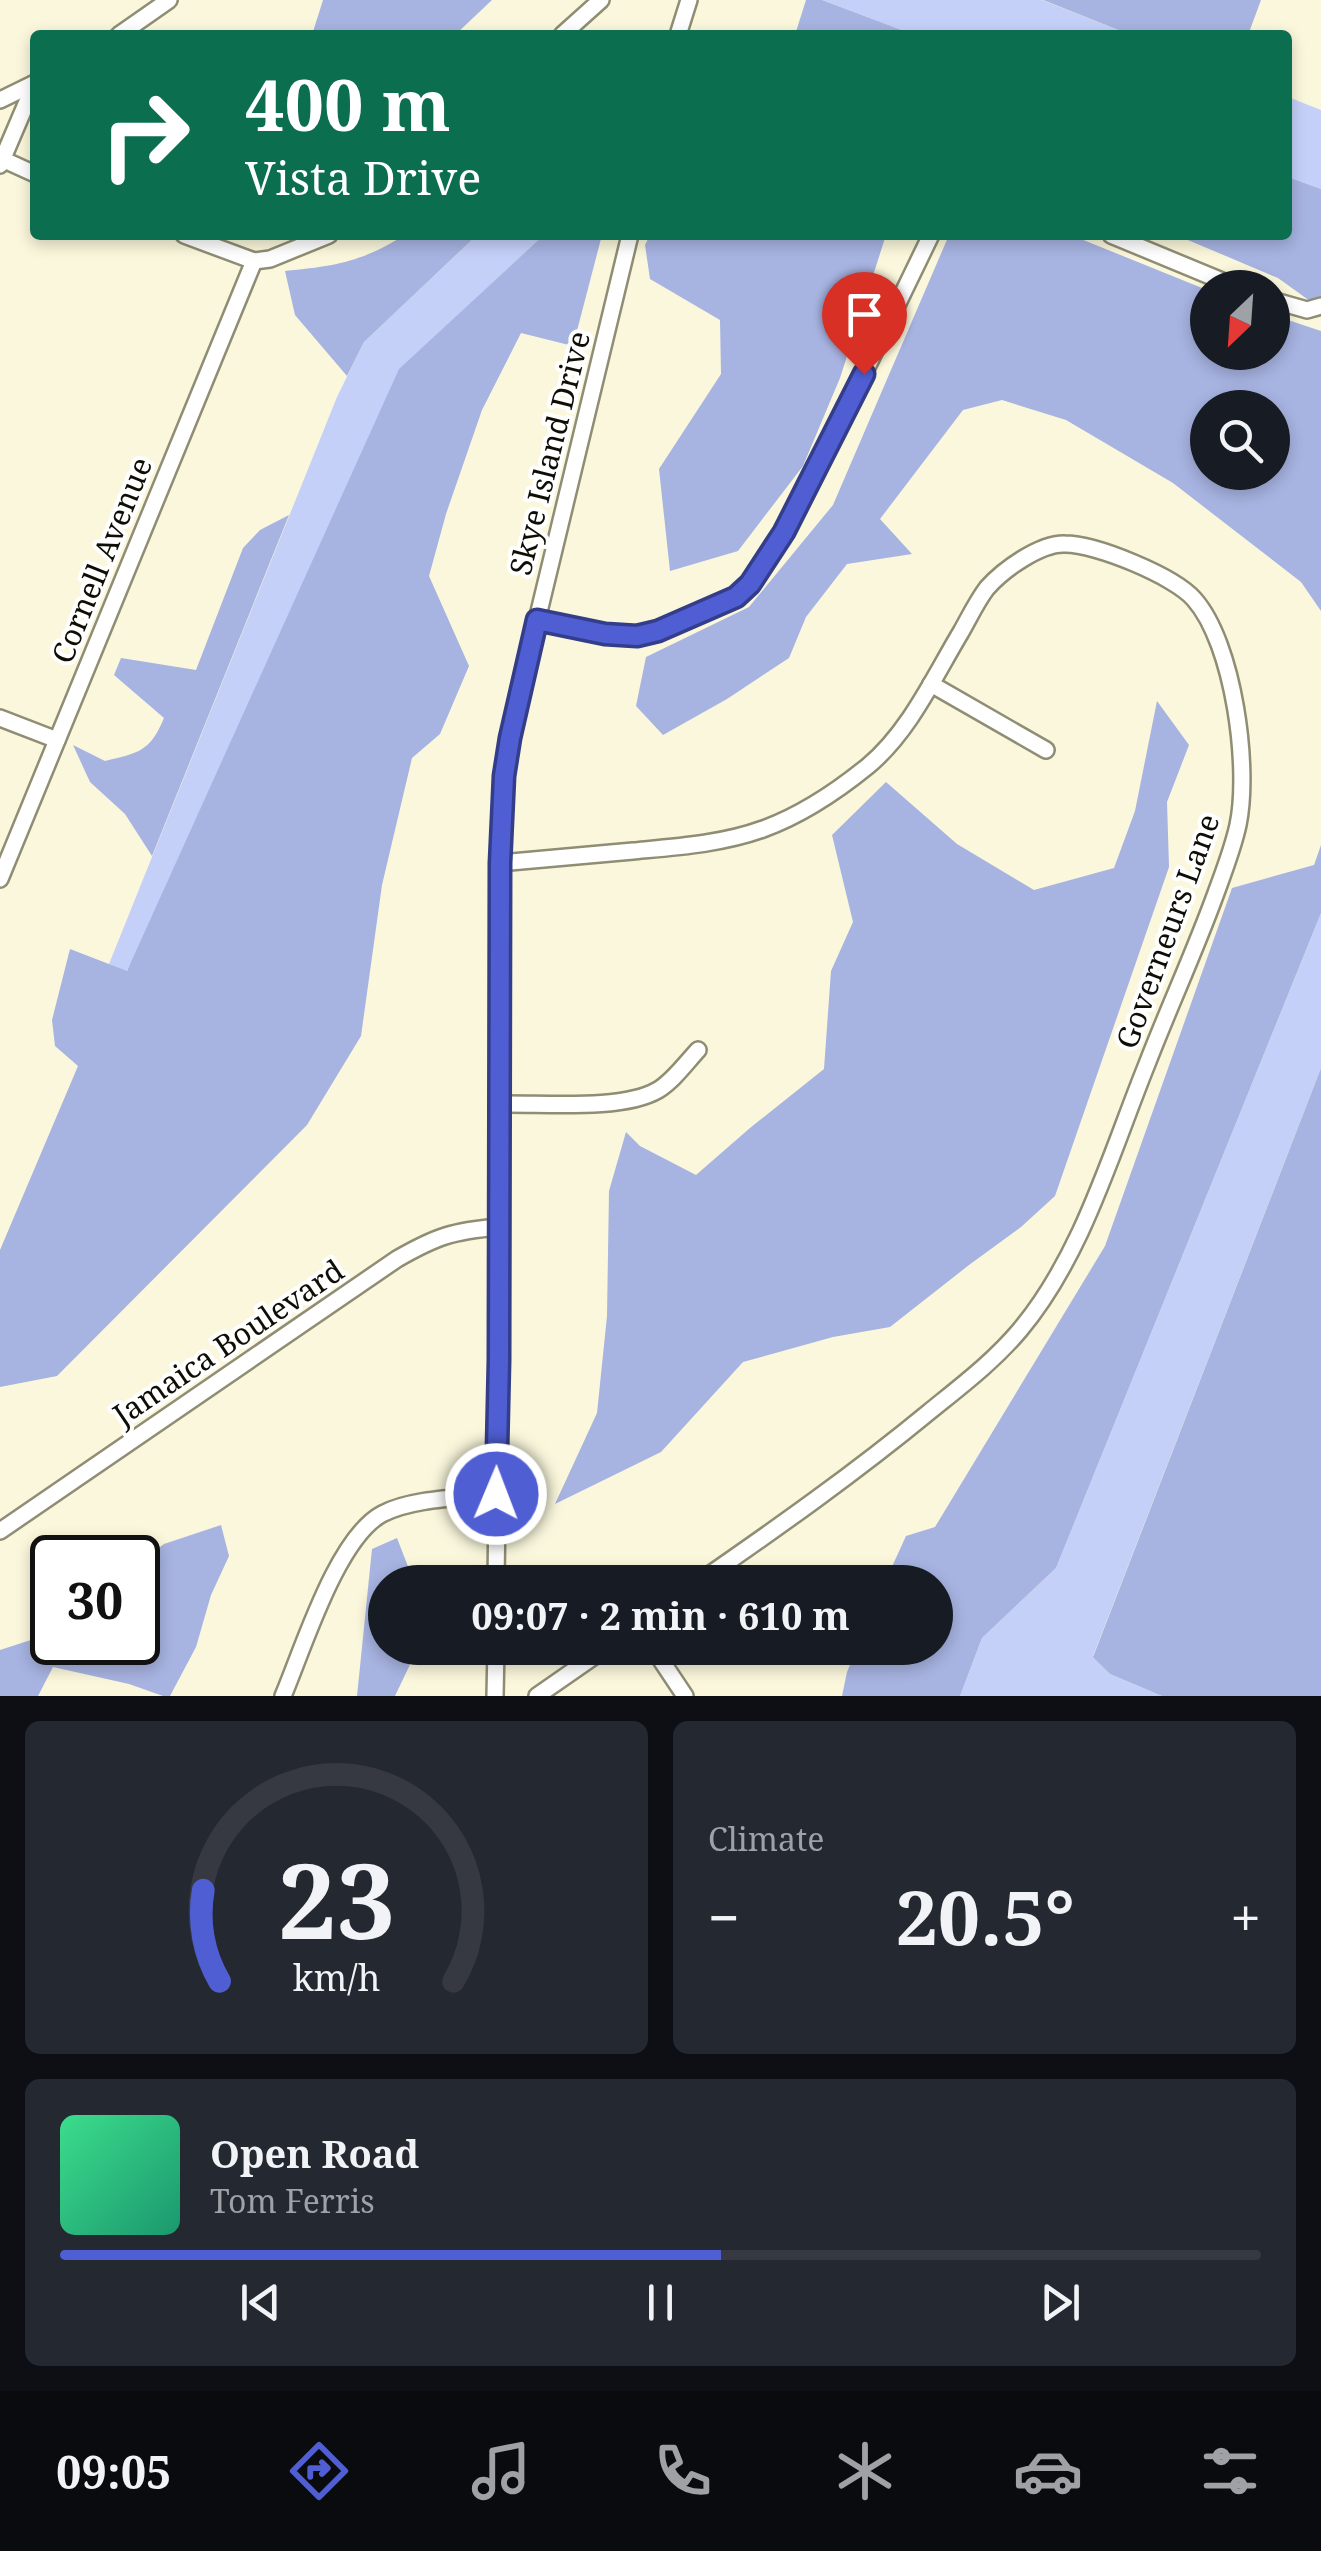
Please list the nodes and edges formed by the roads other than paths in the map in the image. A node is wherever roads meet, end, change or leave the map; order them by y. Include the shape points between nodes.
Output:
1 (169, 0) edge
2 (601, 0) edge
3 (689, 0) edge
4 (126, 30) edge
5 (568, 30) edge
6 (680, 30) edge
7 (30, 85) edge
8 (30, 95) edge
9 (0, 100) edge
10 (1, 162) edge
11 (30, 172) edge
12 (197, 240) edge
13 (316, 240) edge
14 (629, 240) edge
15 (929, 240) edge
16 (1123, 240) edge
17 (254, 261) junction
18 (1196, 270) edge
19 (1290, 305) edge
20 (1321, 306) edge
21 (537, 620) junction
22 (930, 684) junction
23 (0, 718) edge
24 (57, 740) junction
25 (1046, 750) dead end
26 (500, 863) junction
27 (0, 880) edge
28 (698, 1050) dead end
29 (500, 1104) junction
30 (499, 1226) junction
31 (496, 1494) junction
32 (0, 1531) edge
33 (496, 1565) edge
34 (723, 1565) edge
35 (496, 1665) edge
36 (582, 1665) edge
37 (664, 1665) edge
38 (283, 1696) edge
39 (495, 1696) edge
40 (537, 1696) edge
41 (685, 1696) edge

1 - 4 street
2 - 5 street
3 - 6 street
7 - 9 street
8 - 10 street
10 - 11 street
12 - 17 street
13 - 17 street
14 - 21 street, Skye Island Drive
15 - 21 street via 806,492 736,597 637,636
16 - 18 street
17 - 24 street, Cornell Avenue
19 - 20 street
21 - 26 street, Skye Island Drive via 504,776
22 - 25 street
22 - 26 street, Governeurs Lane via 875,760 790,818 689,846
22 - 34 street, Governeurs Lane via 985,590 1046,546 1082,545 1173,581 1204,612 1222,654 1236,710 1240,816 1200,936 1054,1284 987,1365
23 - 24 street
24 - 27 street, Cornell Avenue
26 - 29 street, Skye Island Drive
28 - 29 street via 661,1088 640,1098
29 - 30 street, Skye Island Drive
30 - 31 street, Skye Island Drive
30 - 32 street, Jamaica Boulevard via 459,1230 397,1259
31 - 33 street, Skye Island Drive
31 - 38 street via 415,1504 366,1526 329,1585
35 - 39 street
36 - 40 street
37 - 41 street

